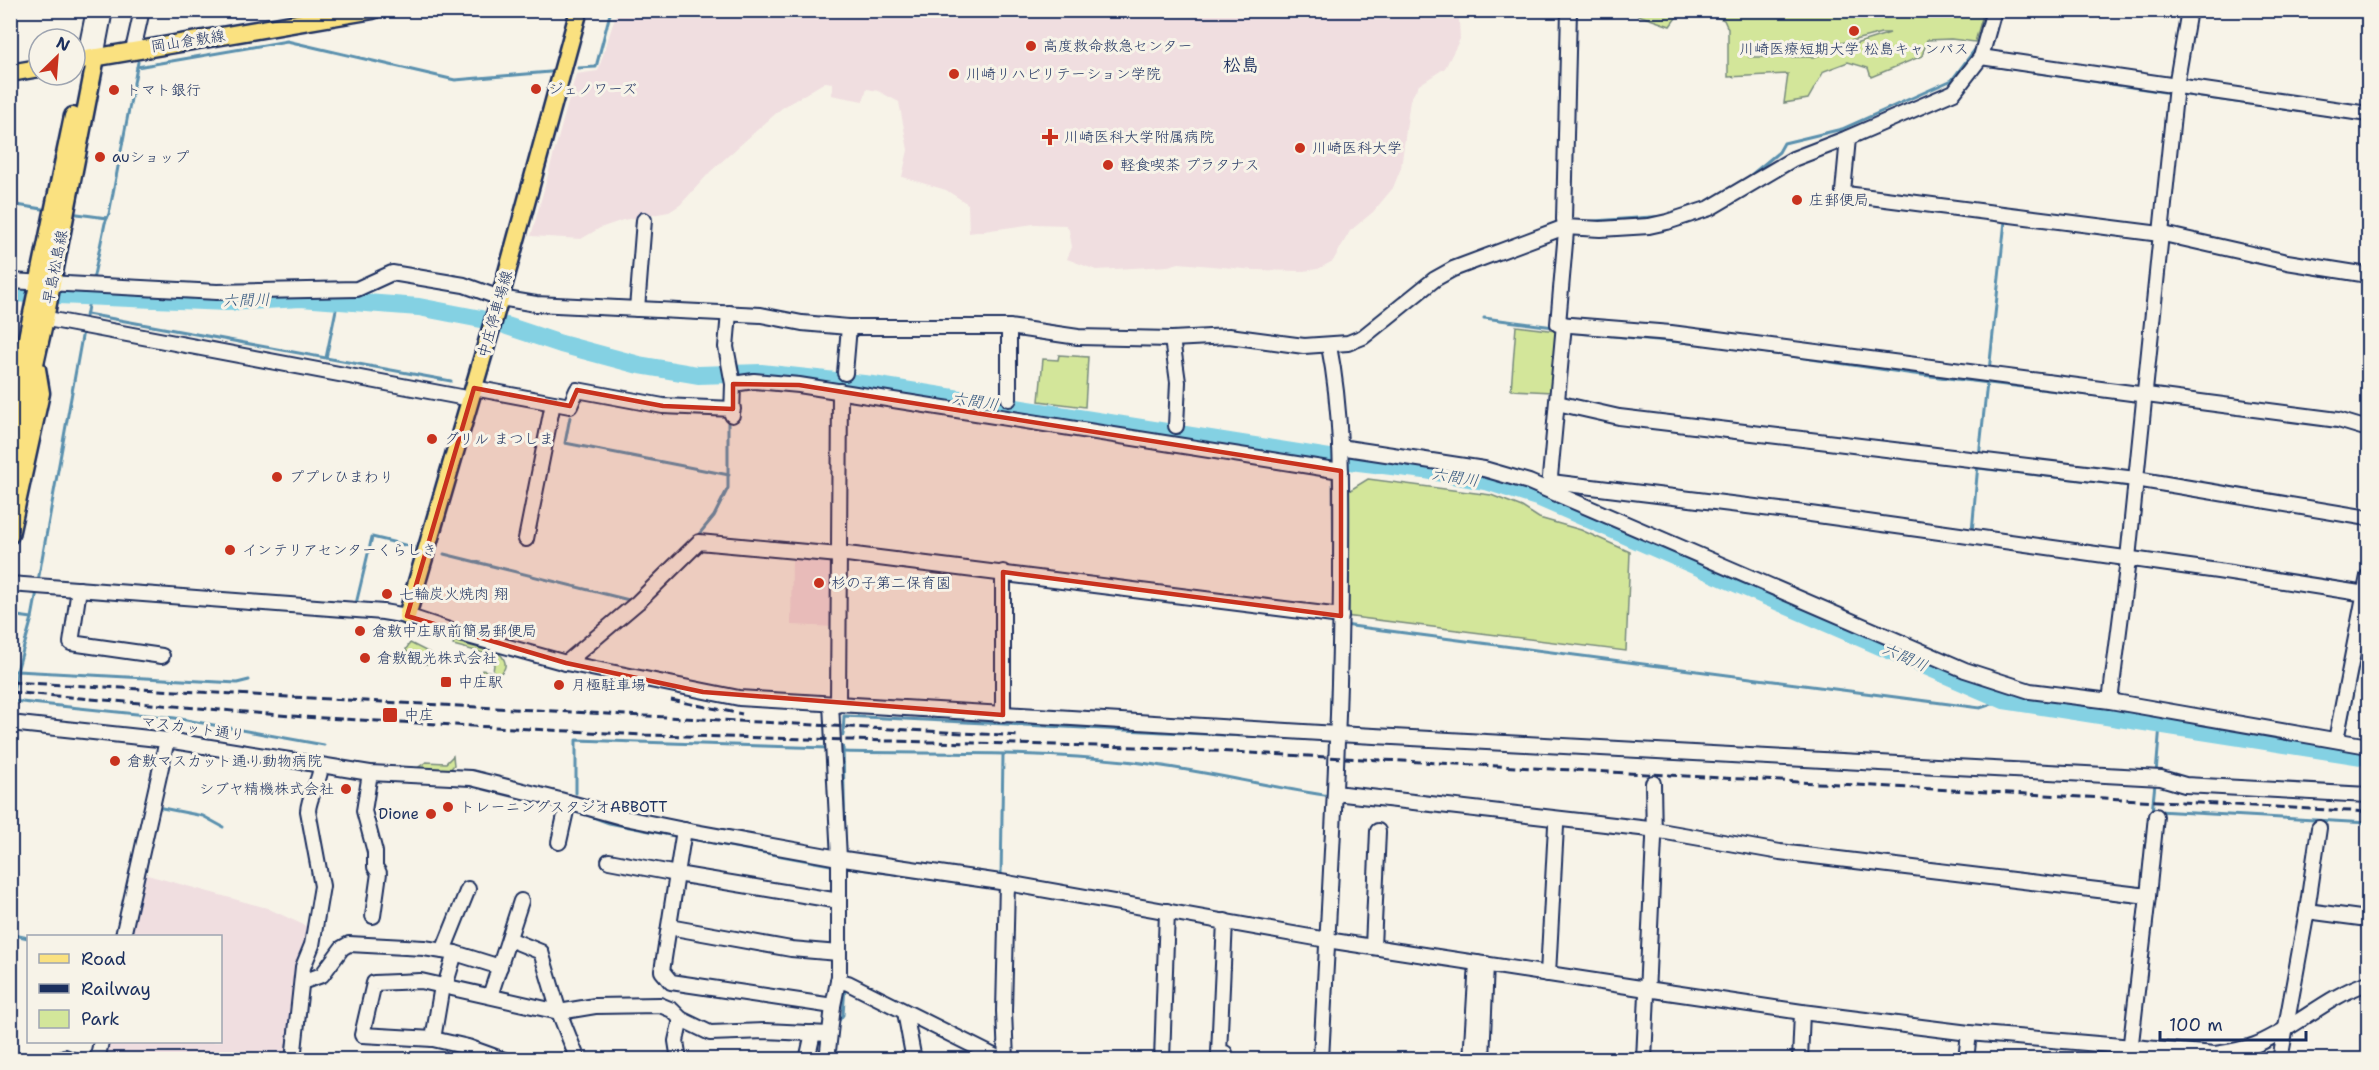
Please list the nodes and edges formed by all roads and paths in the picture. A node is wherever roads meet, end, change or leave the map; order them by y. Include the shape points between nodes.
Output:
1 (94, 10) edge
2 (105, 10) edge
3 (142, 10) edge
4 (373, 10) edge
5 (579, 10) edge
6 (1569, 10) edge
7 (1994, 10) edge
8 (2189, 10) edge
9 (87, 48) edge
10 (134, 50) junction
11 (87, 54) edge
12 (1981, 57) junction
13 (87, 59) edge
14 (27, 70) edge
15 (10, 73) edge
16 (80, 87) edge
17 (2175, 91) junction
18 (2368, 114) edge
19 (1845, 139) junction
20 (644, 220) dead end
21 (1565, 227) junction
22 (2161, 238) junction
23 (2368, 275) edge
24 (10, 281) edge
25 (42, 297) junction
26 (500, 297) junction
27 (637, 309) junction
28 (729, 313) junction
29 (849, 327) junction
30 (1009, 327) junction
31 (1564, 329) junction
32 (1172, 339) junction
33 (1329, 345) junction
34 (23, 370) edge
35 (845, 373) dead end
36 (732, 378) junction
37 (843, 392) junction
38 (472, 393) junction
39 (1009, 399) dead end
40 (2143, 399) junction
41 (553, 403) junction
42 (1557, 403) junction
43 (10, 420) edge
44 (1176, 426) dead end
45 (2368, 429) edge
46 (1340, 449) junction
47 (1337, 470) junction
48 (10, 476) edge
49 (2136, 479) junction
50 (1548, 486) junction
51 (2368, 518) edge
52 (10, 535) edge
53 (526, 539) dead end
54 (841, 555) junction
55 (2128, 563) junction
56 (1003, 576) junction
57 (2368, 576) edge
58 (10, 584) edge
59 (79, 589) junction
60 (2366, 597) junction
61 (407, 616) junction
62 (1338, 619) junction
63 (162, 656) dead end
64 (566, 663) junction
65 (2109, 702) junction
66 (839, 705) junction
67 (1003, 715) junction
68 (10, 723) edge
69 (1334, 737) junction
70 (168, 740) junction
71 (2341, 741) junction
72 (2368, 746) edge
73 (321, 766) junction
74 (370, 773) junction
75 (1653, 783) dead end
76 (2368, 795) edge
77 (1335, 796) junction
78 (568, 802) junction
79 (2157, 816) dead end
80 (1556, 826) dead end
81 (2319, 828) dead end
82 (1378, 831) dead end
83 (1654, 834) junction
84 (683, 836) junction
85 (559, 843) dead end
86 (609, 861) dead end
87 (842, 862) junction
88 (677, 874) junction
89 (1005, 886) junction
90 (468, 889) dead end
91 (2143, 895) junction
92 (521, 901) dead end
93 (839, 901) junction
94 (2307, 911) junction
95 (1167, 915) junction
96 (373, 916) dead end
97 (2368, 920) edge
98 (1225, 926) junction
99 (669, 927) junction
100 (123, 935) edge
101 (509, 939) junction
102 (1327, 940) junction
103 (1373, 947) junction
104 (449, 952) junction
105 (839, 953) junction
106 (501, 967) junction
107 (1481, 967) junction
108 (1548, 974) junction
109 (302, 982) junction
110 (843, 982) junction
111 (2368, 983) edge
112 (443, 986) junction
113 (1647, 993) junction
114 (490, 996) junction
115 (832, 1006) junction
116 (559, 1012) junction
117 (905, 1012) junction
118 (1802, 1016) junction
119 (681, 1019) junction
120 (2286, 1029) junction
121 (813, 1033) junction
122 (830, 1034) junction
123 (1968, 1037) junction
124 (433, 1039) junction
125 (100, 1043) edge
126 (460, 1045) junction
127 (2127, 1050) edge
128 (62, 1059) edge
129 (72, 1059) edge
130 (97, 1059) edge
131 (293, 1059) edge
132 (455, 1059) edge
133 (504, 1059) edge
134 (578, 1059) edge
135 (679, 1059) edge
136 (807, 1059) edge
137 (827, 1059) edge
138 (914, 1059) edge
139 (1004, 1059) edge
140 (1162, 1059) edge
141 (1225, 1059) edge
142 (1321, 1059) edge
143 (1471, 1059) edge
144 (1482, 1059) edge
145 (1644, 1059) edge
146 (1800, 1059) edge
147 (1966, 1059) edge
148 (2280, 1059) edge

1 - 9 street
2 - 11 street
3 - 10 street
4 - 10 main road, 岡山倉敷線
5 - 26 main road, 中庄停車場線
6 - 21 street
7 - 12 street
8 - 17 street
10 - 13 main road, 岡山倉敷線
12 - 17 street
12 - 19 street via 1954,92
14 - 15 main road
16 - 25 main road, 早島松島線
17 - 18 street
17 - 22 street
19 - 21 street via 1793,159 1710,208 1667,222 1633,228
19 - 22 street via 1846,194
20 - 27 street
21 - 31 street via 1558,324
21 - 33 street via 1453,269 1363,337
22 - 23 street
22 - 40 street
24 - 25 street
25 - 26 street via 93,287 217,292 357,289 392,273 464,285
25 - 34 main road, 早島松島線
25 - 38 street via 84,326
26 - 27 street via 537,304
26 - 38 main road, 中庄停車場線
27 - 28 street
28 - 29 street
28 - 36 street via 726,346
29 - 30 street
29 - 35 street
30 - 32 street via 1078,337
30 - 39 street
31 - 40 street via 1671,333
31 - 42 street
32 - 33 street via 1229,336 1304,346
32 - 44 street via 1178,382
33 - 46 street
34 - 43 main road, 早島松島線
34 - 48 main road, 早島松島線
34 - 52 main road via 41,393
36 - 37 street
36 - 41 street via 730,411 663,406 577,390 570,406
37 - 47 street
37 - 54 street
38 - 41 street
38 - 61 main road, 中庄停車場線
40 - 45 street via 2338,420
40 - 49 street
41 - 53 street
42 - 49 street via 1619,417
42 - 50 street
46 - 47 street
46 - 50 street via 1484,469
47 - 62 street
49 - 51 street
49 - 55 street
50 - 55 street via 1796,512
50 - 65 street via 1965,670 2030,691
54 - 56 street
54 - 64 street via 699,542 638,602
54 - 66 street
55 - 60 street via 2280,580
55 - 65 street
56 - 62 street
56 - 67 street
57 - 60 street
58 - 59 street
59 - 61 street
59 - 63 street via 71,643
60 - 71 street
61 - 64 street
62 - 69 street
64 - 66 street via 738,698
65 - 71 street
66 - 67 street
66 - 87 street via 834,748
67 - 69 street
68 - 70 street, マスカット通り
69 - 76 street via 2156,778 2185,785
69 - 77 street
70 - 73 street, マスカット通り
70 - 100 street
71 - 72 street
73 - 74 street, マスカット通り
73 - 109 street via 308,811 322,886
74 - 78 street, マスカット通り via 471,778
74 - 96 street via 364,811 379,873
75 - 83 street
77 - 83 street
77 - 102 street
78 - 84 street, マスカット通り
78 - 85 street
79 - 91 street
80 - 108 street
81 - 94 street
82 - 103 street
83 - 91 street
83 - 113 street
84 - 87 street, マスカット通り
84 - 88 street
86 - 88 street
87 - 89 street, マスカット通り
87 - 93 street
88 - 93 street
88 - 99 street
89 - 95 street, マスカット通り
89 - 139 street
90 - 104 street
91 - 127 street
92 - 101 street
93 - 105 street
94 - 97 street
94 - 120 street
95 - 98 street, マスカット通り
95 - 140 street
98 - 102 street, マスカット通り
98 - 141 street via 1219,1053 1225,1053
99 - 105 street via 791,949
99 - 115 street via 662,971 671,982
101 - 106 street
101 - 116 street via 541,952
102 - 103 street, マスカット通り
102 - 142 street
103 - 107 street, マスカット通り
104 - 106 street
104 - 109 street via 349,944 322,975
104 - 112 street
105 - 110 street
106 - 114 street
107 - 108 street, マスカット通り
107 - 143 street
107 - 144 street
108 - 113 street, マスカット通り
109 - 131 street
110 - 115 street
110 - 117 street
111 - 120 street, マスカット通り
112 - 114 street
112 - 124 street
112 - 124 street via 421,981 374,983 362,1035
113 - 118 street, マスカット通り
113 - 145 street
114 - 116 street
115 - 122 street
116 - 119 street via 595,1006 660,1005
116 - 134 street
117 - 138 street
117 - 139 street
118 - 123 street, マスカット通り
118 - 146 street
119 - 121 street via 710,1034
119 - 135 street via 676,1041
120 - 127 street, マスカット通り via 2254,1046 2215,1054
120 - 148 street
121 - 122 street
121 - 136 street
122 - 137 street
123 - 127 street, マスカット通り
123 - 147 street
124 - 126 street
125 - 130 street
126 - 132 street
126 - 133 street
128 - 129 street

